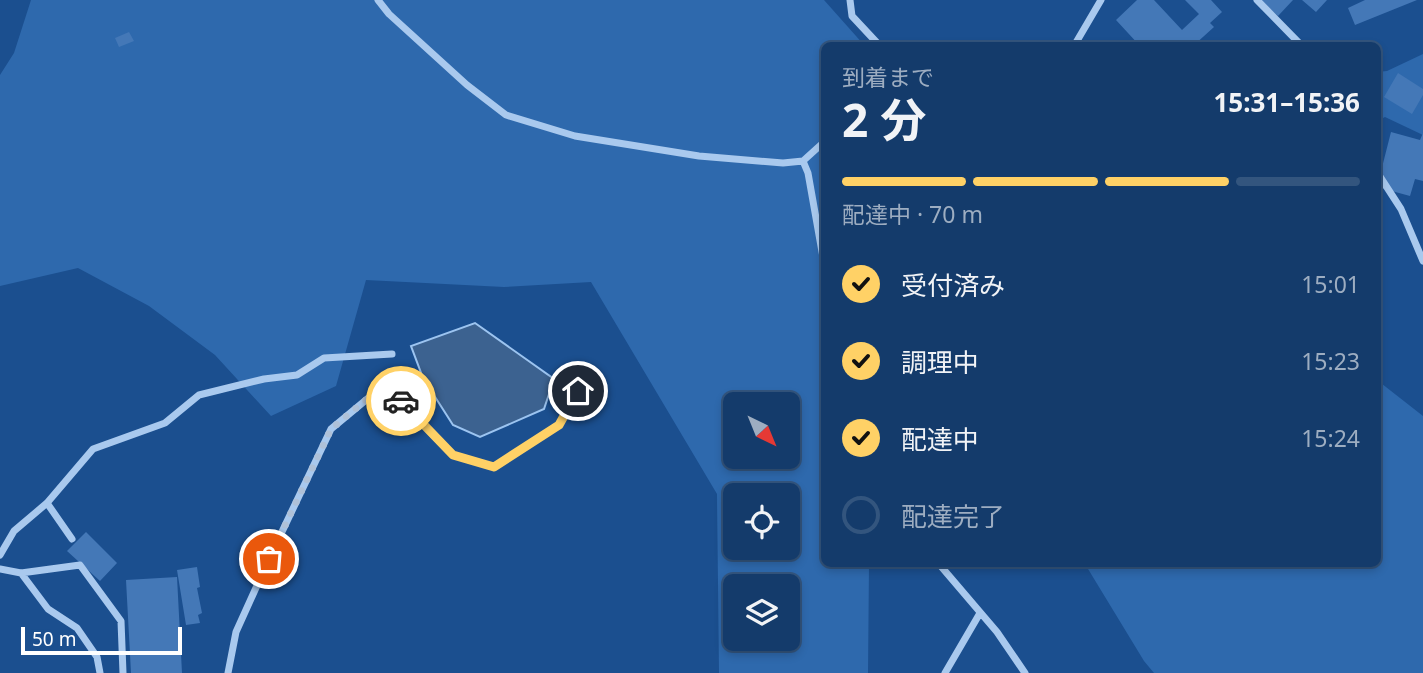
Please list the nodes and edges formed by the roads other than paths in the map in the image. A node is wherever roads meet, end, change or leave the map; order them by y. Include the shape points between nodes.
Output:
1 (379, 0) edge
2 (850, 0) edge
3 (1101, 0) edge
4 (1257, 0) edge
5 (876, 42) edge
6 (1076, 42) edge
7 (1298, 42) edge
8 (821, 145) edge
9 (803, 161) junction
10 (1381, 178) edge
11 (821, 246) edge
12 (1423, 261) edge
13 (392, 354) dead end
14 (578, 391) dead end
15 (47, 503) junction
16 (72, 539) dead end
17 (0, 555) edge
18 (942, 567) edge
19 (0, 569) edge
20 (21, 573) junction
21 (980, 613) junction
22 (100, 673) edge
23 (123, 673) edge
24 (228, 673) edge
25 (945, 673) edge
26 (1025, 673) edge

1 - 9 street via 467,85 506,115 575,136 699,156
2 - 5 street via 852,16
3 - 6 street
4 - 7 street
8 - 9 street
9 - 11 street
10 - 12 street via 1401,209
13 - 15 street via 324,358 297,375 199,395 165,423 93,449
14 - 24 street via 559,425 494,467 453,455 384,385 331,429 236,632
15 - 16 street
15 - 17 street via 14,531
18 - 21 street
19 - 20 street
20 - 22 street via 48,609 77,628 97,657
20 - 23 street via 80,565 121,621
21 - 25 street
21 - 26 street

